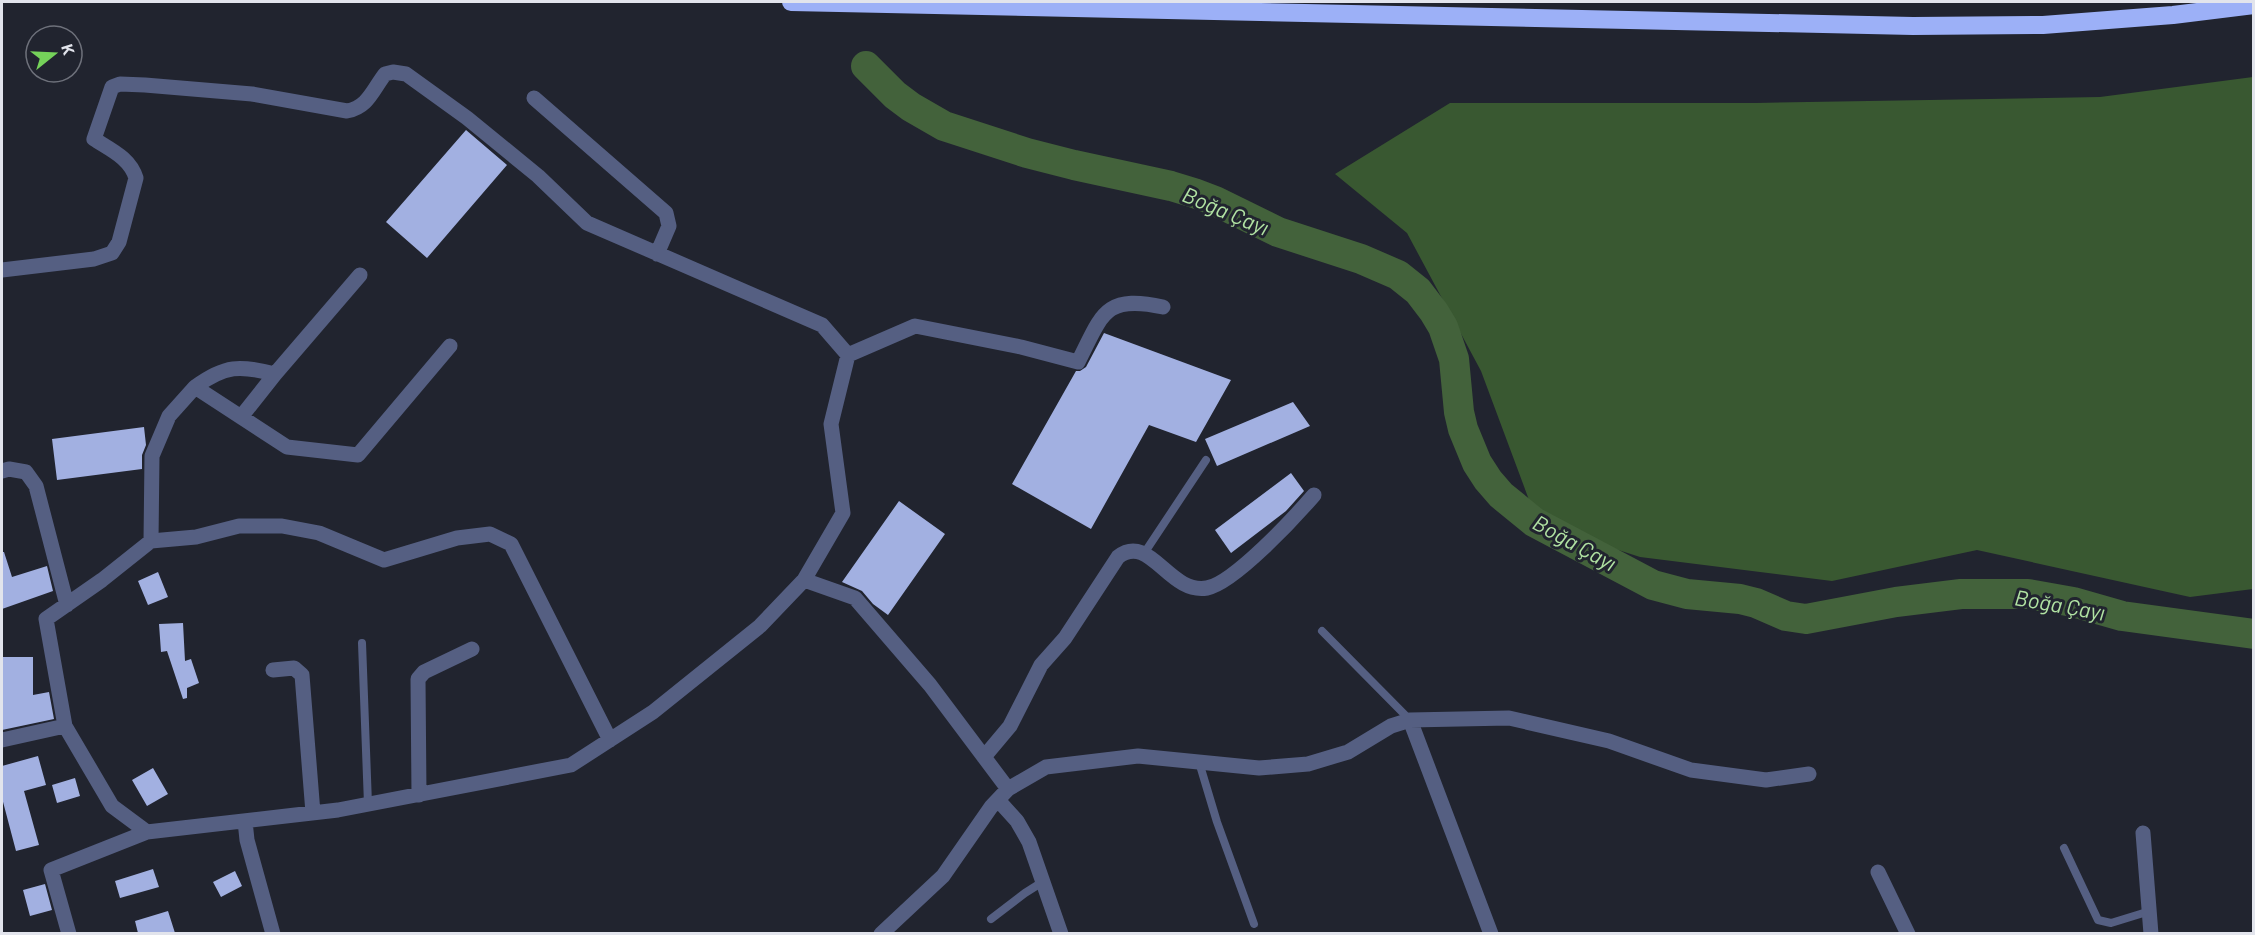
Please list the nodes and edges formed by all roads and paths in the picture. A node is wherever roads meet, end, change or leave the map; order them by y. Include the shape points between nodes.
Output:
1 (791, 2) edge
2 (2253, 5) edge
3 (534, 98) dead end
4 (657, 254) junction
5 (2, 270) edge
6 (360, 275) dead end
7 (1163, 307) dead end
8 (450, 346) dead end
9 (848, 355) junction
10 (275, 374) junction
11 (195, 387) junction
12 (241, 417) junction
13 (1206, 460) dead end
14 (2, 471) edge
15 (1314, 495) dead end
16 (151, 541) junction
17 (1145, 552) junction
18 (804, 580) junction
19 (67, 605) junction
20 (1322, 631) dead end
21 (362, 644) dead end
22 (472, 649) dead end
23 (273, 670) dead end
24 (1410, 720) junction
25 (65, 726) junction
26 (2, 740) edge
27 (610, 740) junction
28 (984, 757) junction
29 (1199, 762) junction
30 (1809, 774) dead end
31 (1003, 794) junction
32 (419, 795) junction
33 (368, 804) junction
34 (314, 813) junction
35 (245, 821) junction
36 (147, 832) junction
37 (2143, 832) dead end
38 (2064, 848) dead end
39 (1878, 872) dead end
40 (1044, 881) junction
41 (2150, 911) junction
42 (991, 919) dead end
43 (1254, 924) dead end
44 (69, 933) edge
45 (273, 933) edge
46 (881, 933) edge
47 (1062, 933) edge
48 (1491, 933) edge
49 (1908, 933) edge
50 (2151, 933) edge

1 - 2 highway via 1913,26 2043,24
3 - 4 street via 666,213 669,226
4 - 5 street via 587,223 467,118 406,74 393,72 385,74 365,104 347,111 252,93 145,85 112,87 94,139 128,162 136,178 119,242 112,253 94,259
4 - 9 street via 822,325
6 - 10 street
7 - 9 street via 1124,303 1104,313 1078,362 915,326
8 - 12 street via 358,455 287,447
9 - 18 street via 831,424 843,513
10 - 11 street via 249,367 232,369 213,374
10 - 12 street
11 - 12 street
11 - 16 street via 169,416 152,456
13 - 17 lane
14 - 19 street via 26,472 36,486
15 - 17 street via 1290,523 1236,571 1210,587 1181,583
16 - 19 street
16 - 27 street via 196,537 239,526 282,526 319,533 384,560 457,538 490,534 511,544
17 - 28 street via 1130,551 1118,556 1065,639 1041,665 1010,726
18 - 27 street via 760,626 653,712
18 - 28 street via 855,598 930,685
19 - 25 street via 46,619
20 - 24 lane
21 - 33 lane
22 - 32 street via 424,672 418,679
23 - 34 street via 294,668 302,675
24 - 29 street via 1390,726 1348,752 1308,765 1259,768
24 - 30 street via 1509,718 1609,741 1691,770 1766,780
24 - 48 street
25 - 26 street
25 - 36 street via 112,806
27 - 32 street via 572,765
28 - 31 street
29 - 31 street via 1138,756 1046,767
29 - 43 lane
31 - 40 street via 1029,842
31 - 46 street via 944,876
32 - 33 street
33 - 34 street
34 - 35 street
35 - 36 street
35 - 45 street
36 - 44 street via 51,870
37 - 41 street
38 - 41 lane via 2098,920 2110,923
39 - 49 street
40 - 42 lane
40 - 47 street
41 - 50 street

